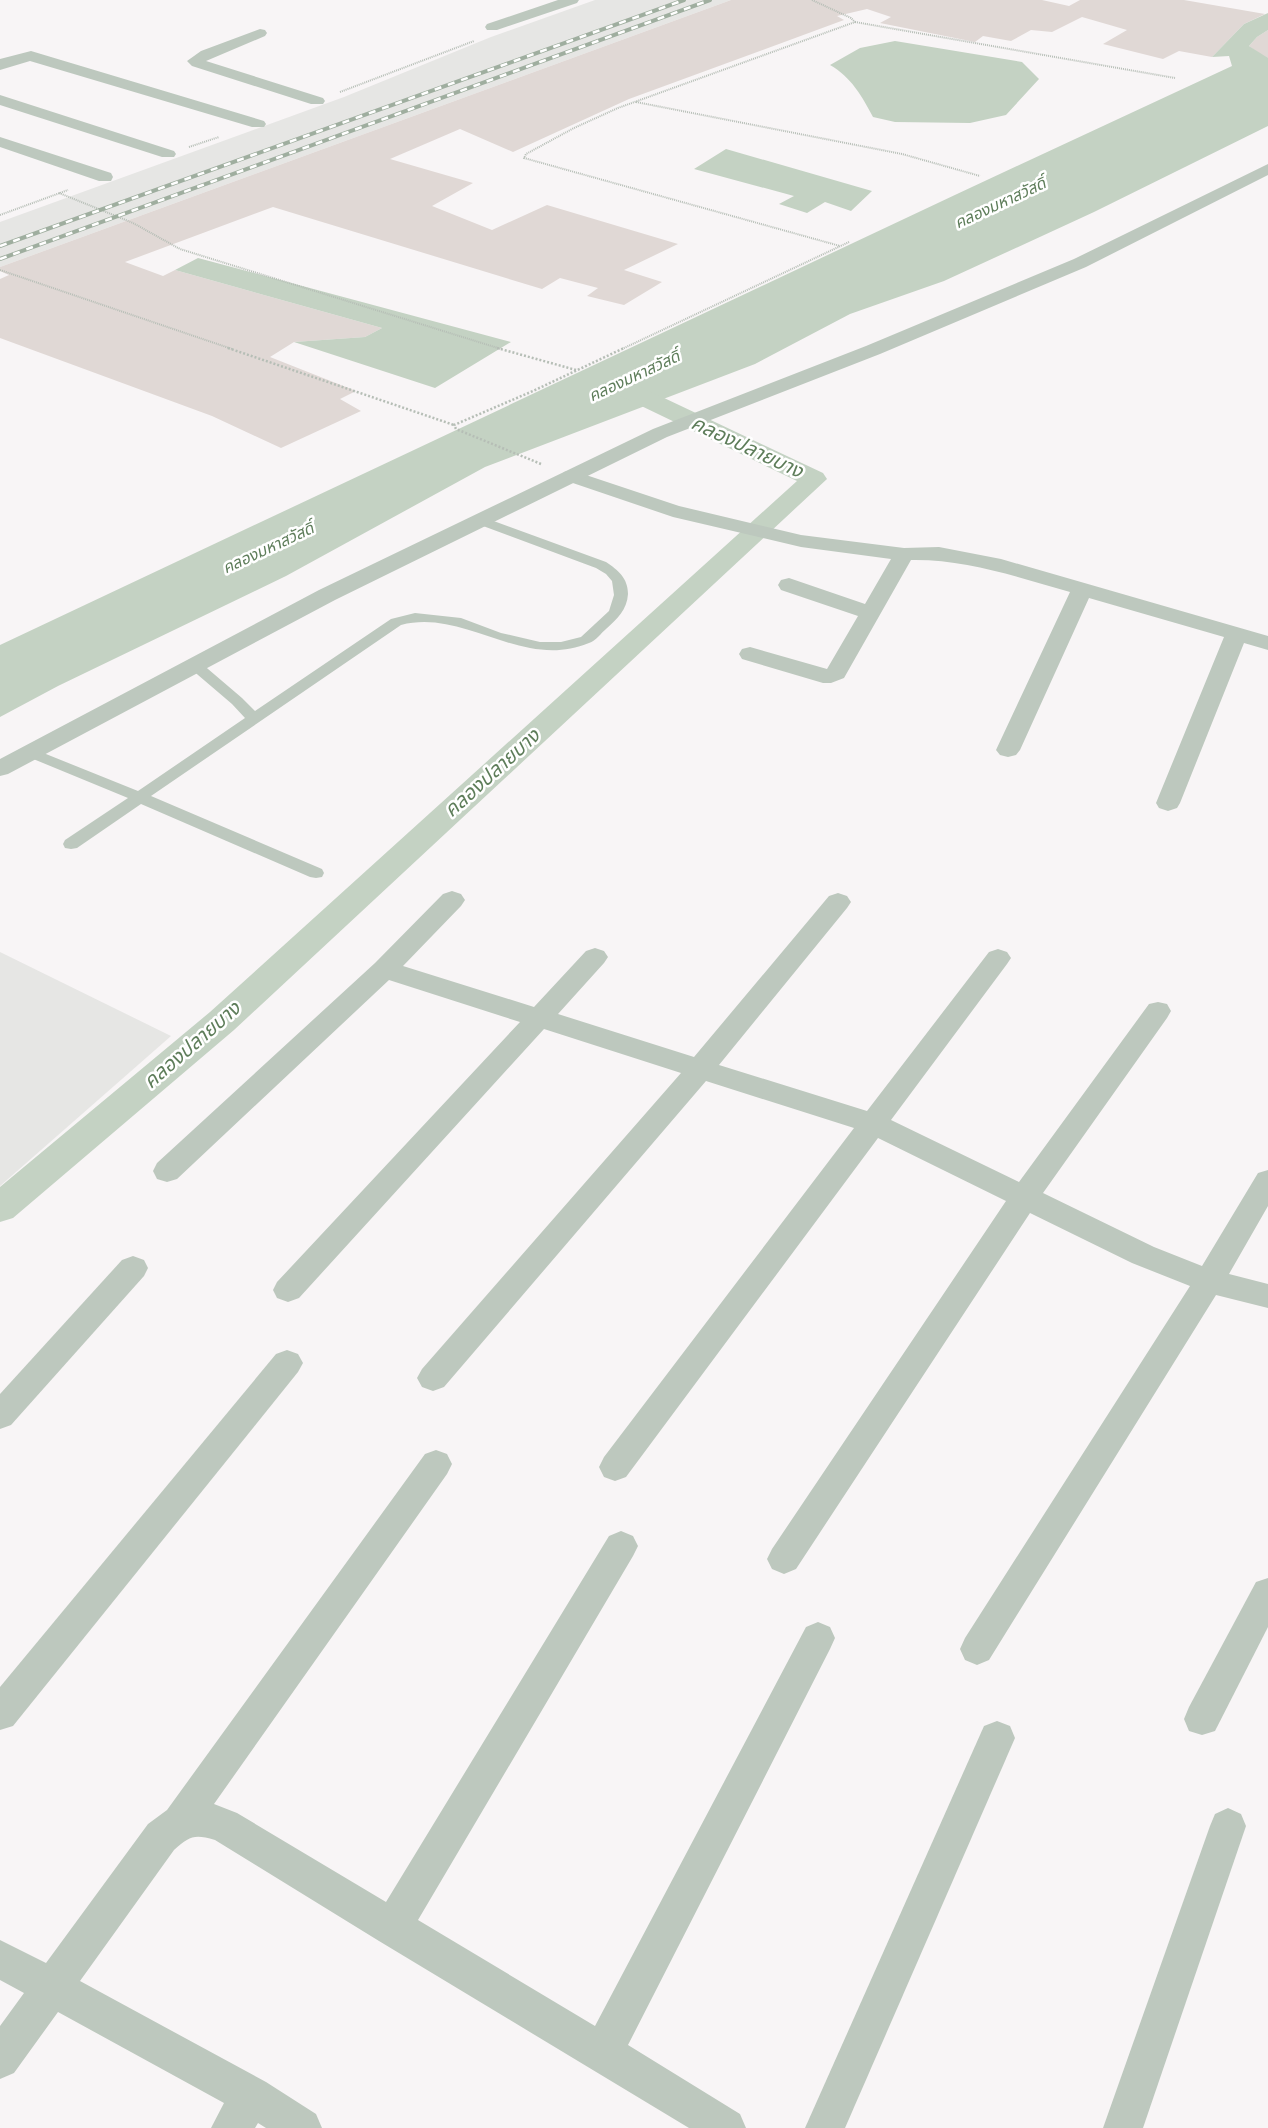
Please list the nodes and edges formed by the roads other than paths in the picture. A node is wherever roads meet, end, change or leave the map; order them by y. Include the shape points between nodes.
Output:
1 (572, 0) edge
2 (492, 27) dead end
3 (260, 33) dead end
4 (0, 65) edge
5 (0, 100) edge
6 (317, 101) dead end
7 (258, 124) dead end
8 (0, 142) edge
9 (168, 154) dead end
10 (1268, 169) edge
11 (105, 177) dead end
12 (571, 476) junction
13 (480, 520) junction
14 (904, 554) junction
15 (789, 585) dead end
16 (1082, 589) junction
17 (870, 613) junction
18 (1237, 634) junction
19 (1268, 643) edge
20 (750, 654) dead end
21 (196, 666) junction
22 (253, 718) junction
23 (1008, 750) dead end
24 (31, 753) junction
25 (0, 769) edge
26 (139, 797) junction
27 (1168, 803) dead end
28 (71, 844) dead end
29 (316, 873) dead end
30 (452, 900) dead end
31 (838, 902) dead end
32 (595, 957) dead end
33 (998, 958) dead end
34 (384, 969) junction
35 (1158, 1011) dead end
36 (539, 1018) junction
37 (700, 1069) junction
38 (872, 1123) junction
39 (166, 1171) dead end
40 (1268, 1182) edge
41 (1025, 1196) junction
42 (133, 1268) dead end
43 (1209, 1281) junction
44 (288, 1290) dead end
45 (1268, 1296) edge
46 (287, 1363) dead end
47 (433, 1378) dead end
48 (0, 1416) edge
49 (436, 1464) dead end
50 (615, 1467) dead end
51 (621, 1546) dead end
52 (784, 1559) dead end
53 (1268, 1593) edge
54 (818, 1638) dead end
55 (978, 1648) dead end
56 (0, 1714) edge
57 (1202, 1719) dead end
58 (998, 1738) dead end
59 (181, 1821) junction
60 (1228, 1826) dead end
61 (392, 1928) junction
62 (0, 1959) edge
63 (52, 1988) junction
64 (604, 2052) junction
65 (0, 2059) edge
66 (252, 2096) junction
67 (232, 2128) edge
68 (302, 2128) edge
69 (726, 2128) edge
70 (825, 2128) edge
71 (1123, 2128) edge

1 - 2 street
3 - 6 street via 195,61
4 - 7 street via 31,56
5 - 9 street
8 - 11 street
10 - 12 street via 1080,263 873,350 660,433
12 - 13 street
12 - 14 street via 672,511 724,525 801,541
13 - 21 street via 327,595
13 - 22 lane via 611,571 619,580 621,595 616,612 586,640 561,646 540,646 496,636 461,622 416,617 396,622
14 - 16 street via 939,553 1001,565
14 - 17 street
15 - 17 street
16 - 18 street
16 - 23 street
17 - 20 street via 836,673 831,676
18 - 19 street
18 - 27 street
21 - 22 lane
21 - 24 street
22 - 26 lane
24 - 25 street
24 - 26 lane
26 - 28 lane
26 - 29 lane
30 - 34 street
31 - 37 street
32 - 36 street
33 - 38 street
34 - 36 street
34 - 39 street
35 - 41 street
36 - 37 street
36 - 44 street
37 - 38 street
37 - 47 street
38 - 41 street
38 - 50 street
40 - 43 street
41 - 43 street via 1143,1255
41 - 52 street
42 - 48 street
43 - 45 street
43 - 55 street
46 - 56 street
49 - 59 street
51 - 61 street
53 - 57 street
54 - 64 street
58 - 70 street
59 - 61 street via 198,1816 224,1825
59 - 63 street via 161,1838
60 - 71 street
61 - 64 street
62 - 63 street
63 - 65 street
63 - 66 street
64 - 69 street
66 - 67 street
66 - 68 street

